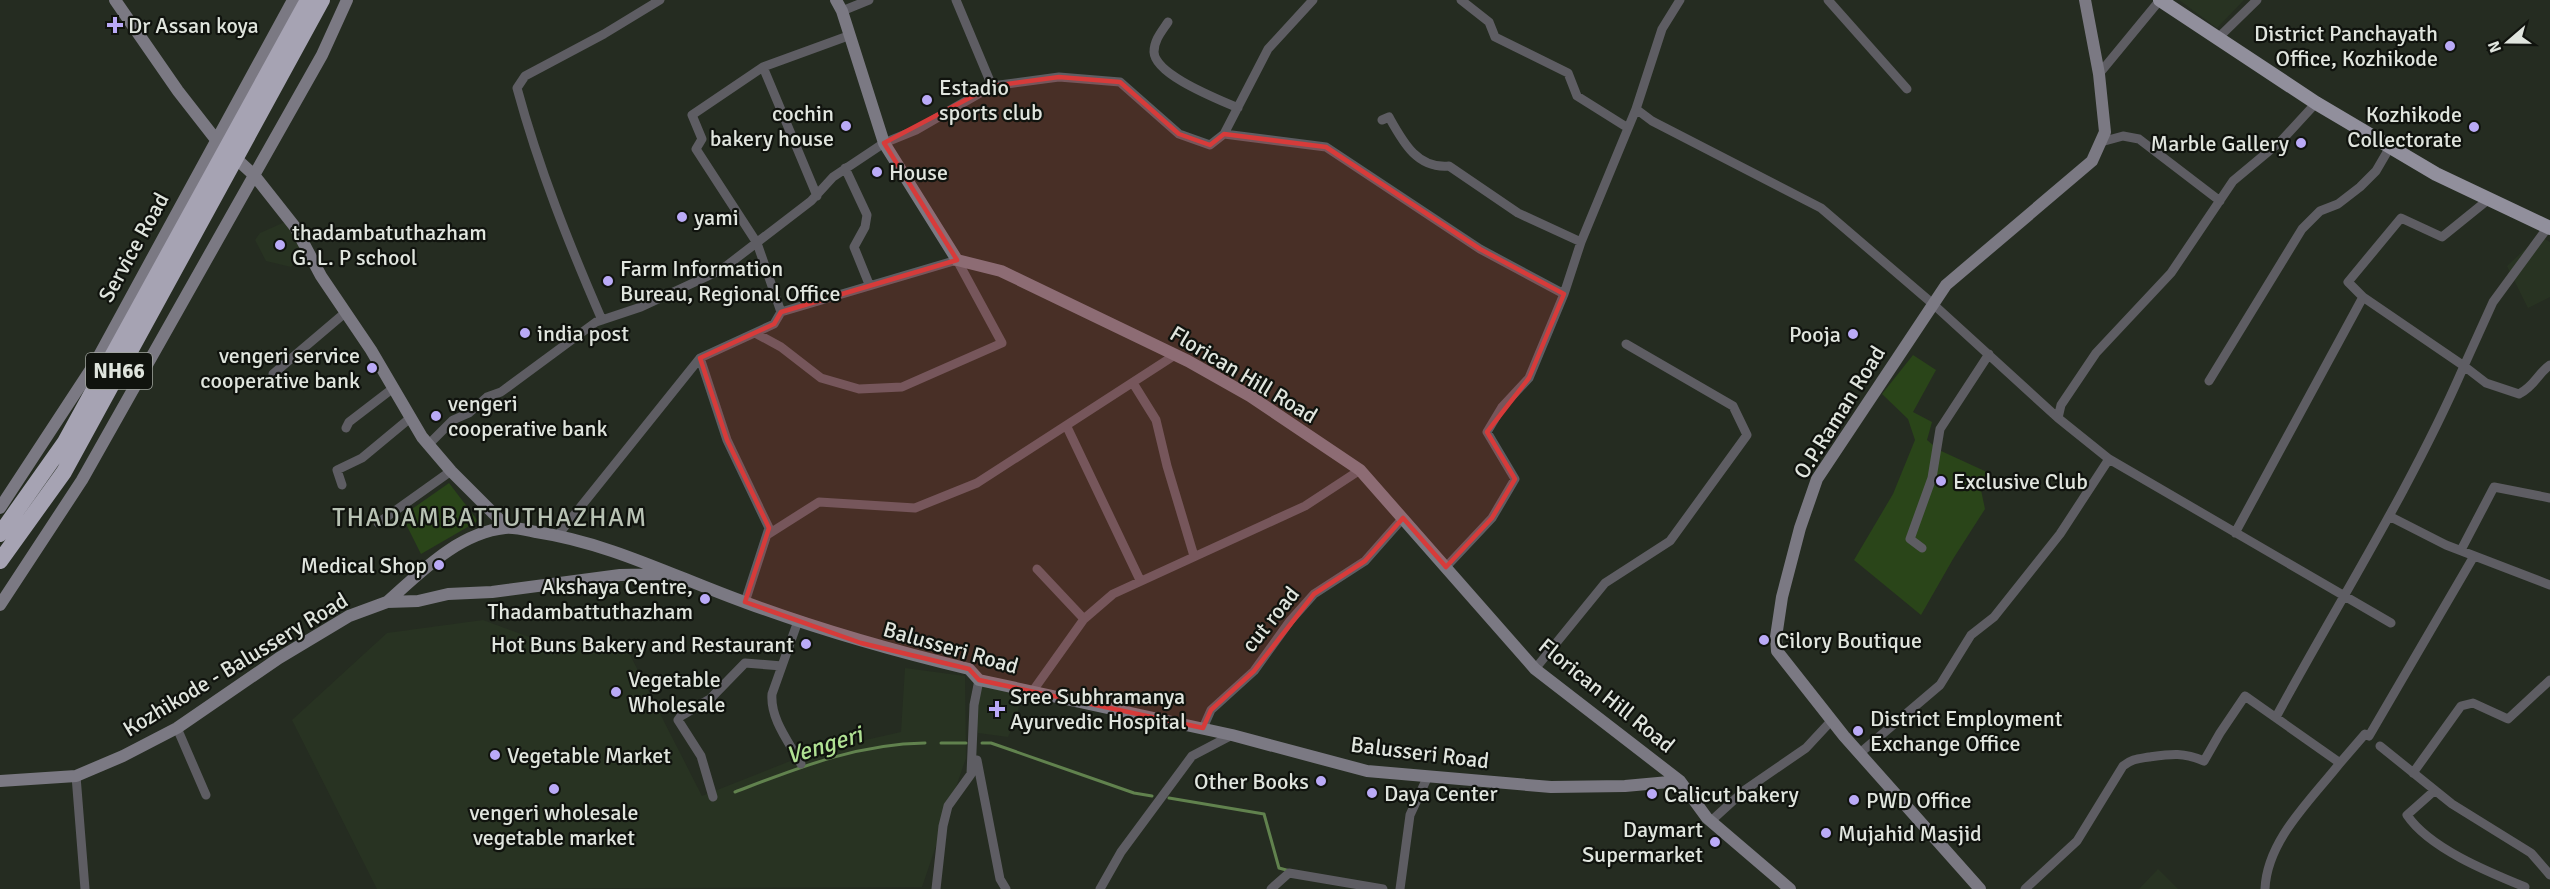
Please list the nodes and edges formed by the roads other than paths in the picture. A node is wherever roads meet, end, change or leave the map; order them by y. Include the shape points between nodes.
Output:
1 (115, 0) edge
2 (293, 0) edge
3 (308, 0) edge
4 (322, 0) edge
5 (347, 0) edge
6 (660, 0) edge
7 (869, 0) edge
8 (956, 0) edge
9 (1313, 0) edge
10 (1461, 0) edge
11 (1680, 0) edge
12 (1828, 0) edge
13 (2085, 0) edge
14 (2160, 0) edge
15 (2257, 0) edge
16 (839, 6) edge
17 (1168, 22) dead end
18 (848, 36) junction
19 (2217, 39) junction
20 (764, 67) junction
21 (2099, 74) junction
22 (992, 86) junction
23 (1906, 89) dead end
24 (2316, 103) junction
25 (1238, 108) junction
26 (1636, 109) junction
27 (1382, 120) dead end
28 (1628, 128) junction
29 (1224, 134) junction
30 (2101, 142) junction
31 (884, 143) junction
32 (229, 144) junction
33 (2390, 147) junction
34 (845, 168) junction
35 (222, 169) junction
36 (254, 175) junction
37 (817, 196) junction
38 (2489, 199) junction
39 (2220, 201) junction
40 (2549, 228) edge
41 (1581, 242) junction
42 (758, 243) junction
43 (957, 260) junction
44 (869, 284) junction
45 (1564, 294) junction
46 (2363, 297) junction
47 (1933, 304) junction
48 (346, 312) junction
49 (781, 312) junction
50 (602, 320) junction
51 (757, 334) junction
52 (1626, 344) dead end
53 (1989, 354) junction
54 (1175, 355) junction
55 (700, 358) junction
56 (2464, 366) junction
57 (2550, 366) edge
58 (273, 374) dead end
59 (2209, 381) dead end
60 (1133, 383) junction
61 (392, 389) junction
62 (2058, 418) junction
63 (410, 419) junction
64 (1067, 427) junction
65 (346, 428) dead end
66 (428, 445) junction
67 (2109, 459) junction
68 (1360, 470) junction
69 (451, 471) junction
70 (342, 485) dead end
71 (2550, 498) edge
72 (0, 508) edge
73 (2390, 516) junction
74 (1403, 518) junction
75 (378, 523) dead end
76 (507, 527) junction
77 (2235, 533) junction
78 (0, 534) edge
79 (558, 535) junction
80 (767, 535) junction
81 (1922, 548) dead end
82 (2462, 550) junction
83 (2474, 555) junction
84 (1194, 556) junction
85 (0, 561) edge
86 (1446, 567) junction
87 (1037, 570) dead end
88 (677, 573) junction
89 (1140, 580) junction
90 (2550, 585) edge
91 (2343, 597) junction
92 (387, 602) junction
93 (745, 602) junction
94 (0, 605) edge
95 (1084, 619) junction
96 (798, 621) junction
97 (2391, 623) dead end
98 (782, 666) junction
99 (1535, 669) junction
100 (979, 680) junction
101 (2550, 680) edge
102 (1032, 692) junction
103 (2276, 717) junction
104 (1832, 720) junction
105 (177, 728) junction
106 (1203, 728) junction
107 (1232, 735) junction
108 (974, 744) junction
109 (2380, 746) dead end
110 (1860, 753) junction
111 (2340, 763) junction
112 (801, 764) dead end
113 (2413, 773) junction
114 (76, 776) junction
115 (1428, 776) junction
116 (0, 781) edge
117 (1680, 781) junction
118 (2434, 791) junction
119 (206, 795) dead end
120 (713, 797) dead end
121 (1711, 821) junction
122 (2550, 875) edge
123 (2524, 887) dead end
124 (85, 889) edge
125 (936, 889) edge
126 (1005, 889) edge
127 (1100, 889) edge
128 (1271, 889) edge
129 (1383, 889) edge
130 (1400, 889) edge
131 (1790, 889) edge
132 (1980, 889) edge
133 (2025, 889) edge
134 (2265, 889) edge

1 - 32 street via 178,91
2 - 32 street, Service Road
3 - 32 highway, NH66
4 - 32 highway, NH66
5 - 36 street via 322,55
6 - 50 street via 525,76 517,88 539,165
7 - 16 street
8 - 22 street
9 - 25 street via 1268,49
10 - 28 street via 1489,22 1495,37 1568,73 1577,96
11 - 26 street via 1662,29
12 - 23 street
13 - 21 street, O.P.Raman Road
14 - 19 main road
14 - 21 street
15 - 19 street
16 - 18 street
17 - 25 street via 1155,42 1154,54 1160,66
18 - 20 street
18 - 31 street
19 - 24 main road
20 - 37 street
20 - 42 street via 692,115 702,139 696,149
21 - 30 street, O.P.Raman Road via 2105,132
22 - 29 street via 1059,77 1120,82 1179,134 1210,145
22 - 31 street via 916,130
24 - 33 main road
24 - 39 street via 2281,141 2239,175
25 - 29 street
26 - 28 street
26 - 47 street via 1652,121 1821,208
27 - 41 street via 1389,117 1408,151 1436,167 1449,166 1518,213
28 - 41 street
29 - 45 street via 1326,147 1480,249
30 - 39 street via 2123,136 2139,139
30 - 47 street, O.P.Raman Road via 2092,162 1946,285
31 - 34 street
31 - 43 street
32 - 35 highway, NH66
32 - 36 street
32 - 72 street, Service Road via 167,228 95,363
33 - 38 main road
33 - 59 street via 2376,171 2360,187 2338,204 2320,211 2302,229
34 - 37 street
34 - 44 street via 867,215 854,247
35 - 78 highway, NH66 via 64,442
35 - 85 highway, NH66 via 64,472
36 - 48 street via 295,227
36 - 94 street via 82,480
37 - 42 street
38 - 40 main road
38 - 46 street via 2442,237 2401,218 2348,282
39 - 62 street via 2161,285 2096,353 2061,405
40 - 56 street via 2493,302
41 - 45 street
42 - 49 street
42 - 50 street via 721,270 641,307
43 - 44 street
43 - 51 street via 1002,343 902,387 860,388 821,378
43 - 54 street, Florican Hill Road via 1001,271
44 - 49 street
45 - 86 street via 1529,378 1502,407 1486,432 1515,479 1492,518
46 - 56 street
46 - 77 street
47 - 53 street
47 - 104 street, O.P.Raman Road via 1817,479 1782,597 1777,651
48 - 58 street
48 - 61 street
49 - 51 street via 774,324
50 - 66 street via 501,392 453,420
51 - 55 street
52 - 99 street via 1733,406 1747,435 1670,541 1605,583
53 - 62 street
53 - 81 street via 1940,429 1932,478 1910,539
54 - 60 street
54 - 68 street, Florican Hill Road via 1250,396
55 - 79 street
55 - 80 street via 727,440 770,528
56 - 57 street via 2486,382 2519,394 2532,387
56 - 73 street
60 - 64 street
60 - 84 street via 1156,420
61 - 63 street
61 - 65 street
62 - 67 street
63 - 66 street
63 - 70 street via 362,458 338,470
64 - 80 street via 976,483 915,508 819,502
64 - 89 street
66 - 69 street
67 - 77 street
67 - 110 street via 2060,534 1994,617 1971,635 1940,685
68 - 74 street, Florican Hill Road
68 - 84 street via 1305,506
69 - 75 street
69 - 76 street
71 - 82 street via 2494,487
73 - 82 street
73 - 91 street
74 - 86 street, Florican Hill Road
74 - 106 street, cut road via 1365,561 1314,594 1254,671 1211,710
76 - 79 street, Balusseri Road
76 - 92 street, Balusseri Road via 470,538 436,560
77 - 91 street
79 - 88 street, Balusseri Road
80 - 93 street
82 - 83 street
83 - 90 street
83 - 111 street via 2369,736 2366,734
84 - 89 street
86 - 99 street, Florican Hill Road
87 - 95 street
88 - 92 street via 620,575
88 - 93 street, Balusseri Road
89 - 95 street via 1113,594
91 - 97 street
91 - 103 street
92 - 105 street, Kozhikode - Balussery Road via 349,616
93 - 96 street, Balusseri Road
95 - 102 street
96 - 98 street
96 - 100 street, Balusseri Road via 861,643 969,669
98 - 112 street via 771,704
98 - 120 street via 745,663 717,692 678,720 701,756
99 - 117 street, Florican Hill Road
100 - 102 street, Balusseri Road
100 - 108 street via 974,705
101 - 113 street via 2508,719 2473,703 2461,706
102 - 106 street, Balusseri Road
103 - 111 street
103 - 133 street via 2245,696 2204,761 2169,752 2132,758 2122,766 2077,841
104 - 110 street, O.P.Raman Road
104 - 121 street via 1806,748 1745,790
105 - 114 street, Kozhikode - Balussery Road
105 - 119 street
106 - 107 street, Balusseri Road
107 - 115 street, Balusseri Road via 1367,771
107 - 127 street via 1192,756 1121,852
108 - 125 street via 971,774 948,806
108 - 126 street
109 - 113 street
110 - 132 street, O.P.Raman Road
111 - 134 street via 2278,842 2265,872
113 - 118 street
114 - 116 street, Kozhikode - Balussery Road
114 - 124 street
115 - 117 street, Balusseri Road via 1551,787
115 - 130 street via 1410,815
117 - 121 street, Florican Hill Road
118 - 122 street via 2478,822 2517,842
118 - 123 street via 2407,815 2414,826 2471,865
121 - 131 street, Florican Hill Road
128 - 129 street via 1289,873

